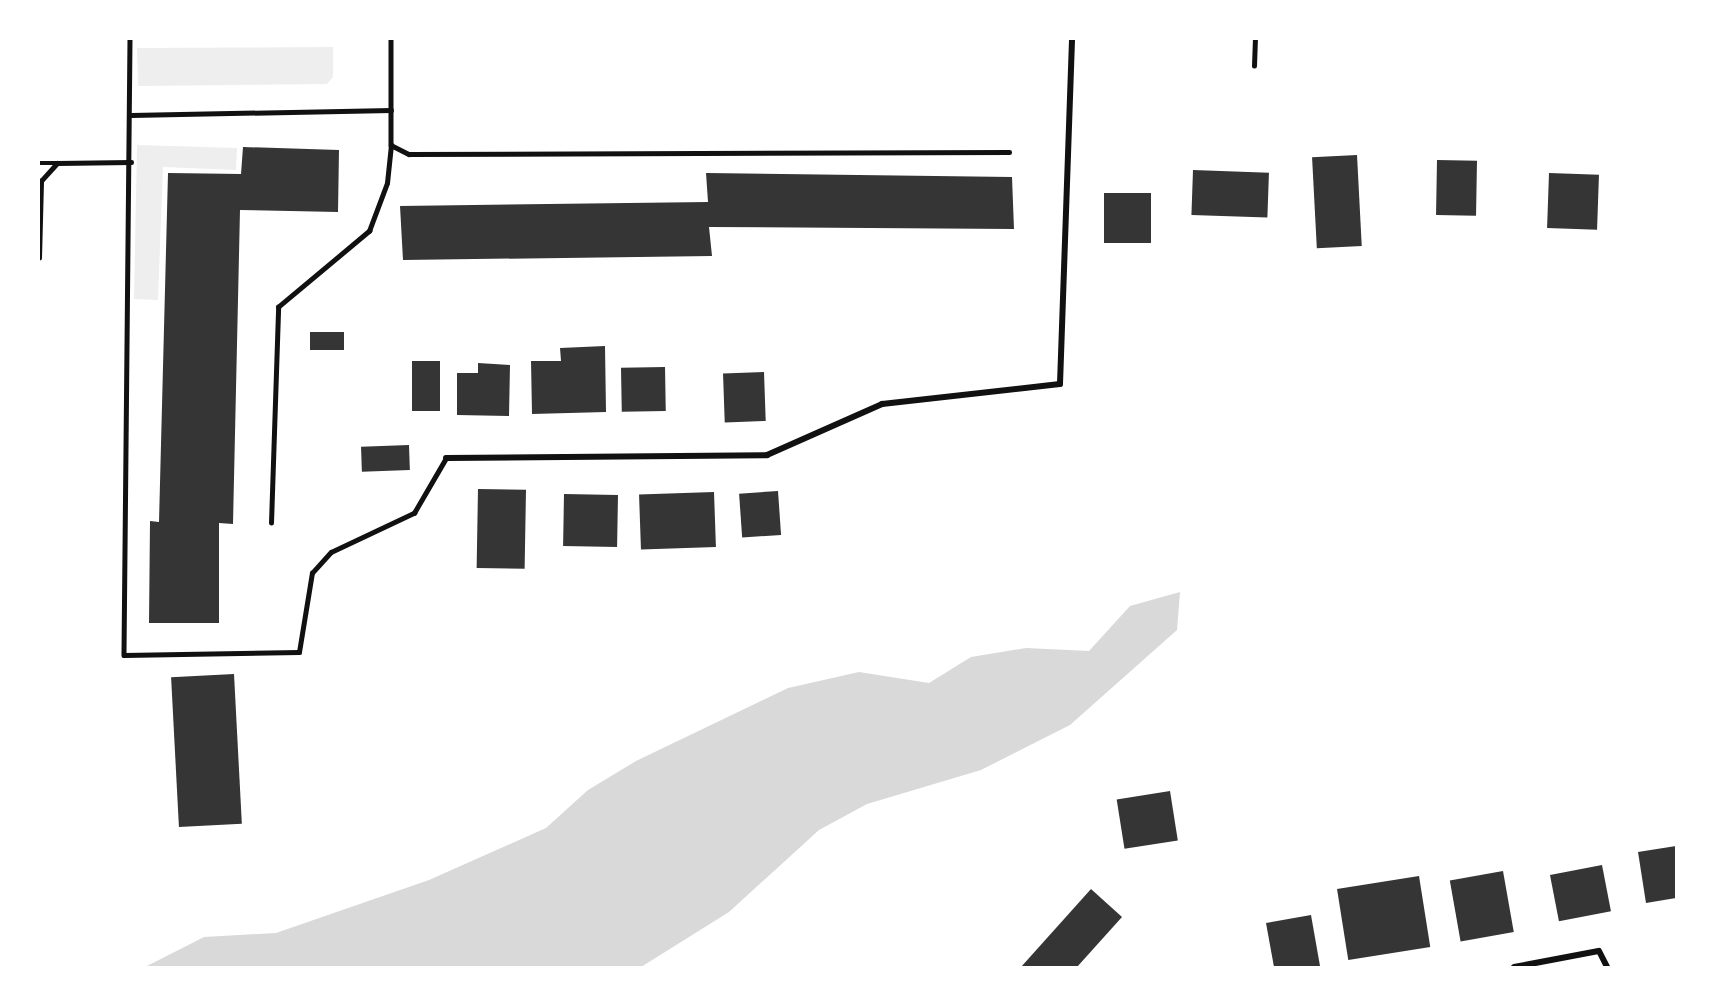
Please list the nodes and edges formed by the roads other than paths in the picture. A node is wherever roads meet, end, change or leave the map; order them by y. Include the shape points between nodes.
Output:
1 (130, 39) edge
2 (391, 39) edge
3 (1072, 39) edge
4 (1255, 39) edge
5 (1254, 66) dead end
6 (391, 110) junction
7 (131, 115) junction
8 (390, 145) junction
9 (1009, 152) dead end
10 (131, 162) junction
11 (39, 163) edge
12 (57, 163) junction
13 (39, 258) edge
14 (446, 458) joint
15 (271, 523) dead end
16 (1514, 967) edge
17 (1607, 967) edge

1 - 7 lane
2 - 6 lane
3 - 14 street via 1060,384 882,404 767,455
4 - 5 lane
6 - 7 lane
6 - 8 lane
7 - 10 lane
8 - 9 lane via 409,153
8 - 15 lane via 387,183 369,231 278,307
10 - 12 lane
10 - 14 lane via 124,655 299,652 312,573 331,552 414,513
11 - 12 lane
12 - 13 lane via 41,181
16 - 17 street via 1599,951

